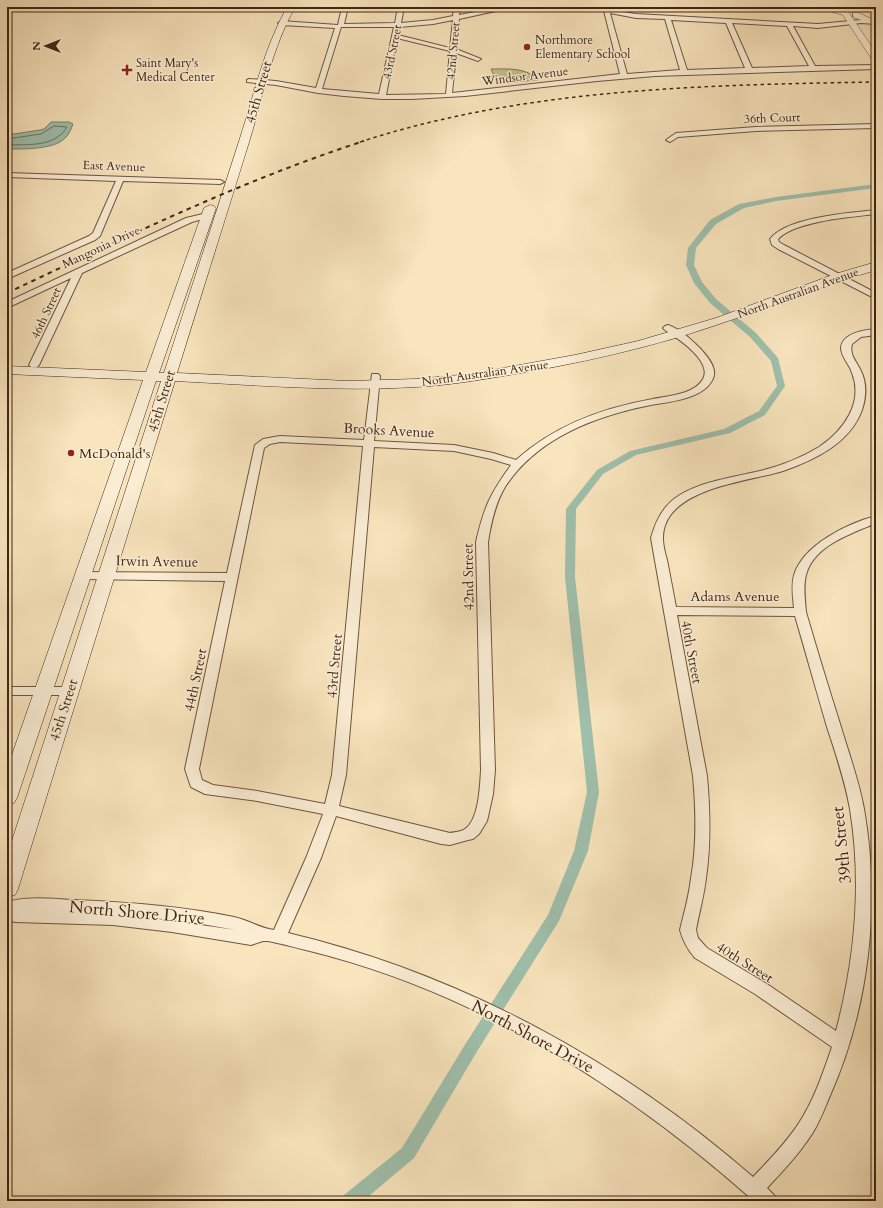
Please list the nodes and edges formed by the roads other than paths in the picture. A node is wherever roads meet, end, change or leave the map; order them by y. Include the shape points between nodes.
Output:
1 (291, 7) edge
2 (345, 7) edge
3 (401, 7) edge
4 (457, 7) edge
5 (511, 7) edge
6 (818, 7) edge
7 (824, 8) edge
8 (607, 9) edge
9 (847, 9) edge
10 (456, 18) junction
11 (667, 18) junction
12 (728, 21) junction
13 (855, 21) junction
14 (874, 22) edge
15 (281, 24) junction
16 (789, 24) junction
17 (397, 25) junction
18 (840, 25) joint
19 (339, 26) junction
20 (395, 36) junction
21 (876, 48) edge
22 (453, 50) junction
23 (478, 59) dead end
24 (876, 59) edge
25 (876, 67) edge
26 (813, 68) junction
27 (749, 69) junction
28 (252, 70) dead end
29 (684, 72) junction
30 (624, 76) junction
31 (252, 83) junction
32 (318, 91) junction
33 (449, 95) junction
34 (382, 97) junction
35 (876, 126) edge
36 (670, 140) dead end
37 (7, 175) edge
38 (121, 178) junction
39 (221, 178) joint
40 (876, 212) edge
41 (207, 215) junction
42 (876, 259) edge
43 (876, 266) edge
44 (79, 271) junction
45 (834, 274) junction
46 (7, 276) edge
47 (876, 296) edge
48 (7, 306) edge
49 (672, 331) junction
50 (876, 332) edge
51 (7, 364) edge
52 (34, 365) junction
53 (7, 370) edge
54 (153, 373) junction
55 (169, 374) junction
56 (375, 380) junction
57 (369, 443) junction
58 (259, 447) joint
59 (518, 464) junction
60 (876, 519) edge
61 (82, 575) junction
62 (106, 575) junction
63 (231, 577) junction
64 (670, 611) junction
65 (800, 612) junction
66 (7, 690) edge
67 (43, 691) junction
68 (69, 691) junction
69 (11, 774) edge
70 (7, 798) edge
71 (332, 810) junction
72 (7, 890) edge
73 (7, 908) edge
74 (156, 911) junction
75 (7, 913) edge
76 (191, 929) junction
77 (271, 936) junction
78 (840, 1044) junction
79 (754, 1188) junction
80 (768, 1201) edge

1 - 15 main road, 45th Street
2 - 19 street
3 - 17 street, 43rd Street
4 - 10 street, 42nd Street
5 - 10 street
6 - 7 street
7 - 9 street
8 - 11 street via 625,15
8 - 30 street
9 - 13 street
10 - 17 street
10 - 22 street, 42nd Street
11 - 12 street
11 - 29 street
12 - 16 street
12 - 27 street
13 - 14 street
13 - 18 street
13 - 21 street
13 - 24 street
15 - 19 street
15 - 31 main road, 45th Street
16 - 18 street
16 - 26 street
17 - 19 street
17 - 20 street, 43rd Street
19 - 32 street
20 - 22 street
20 - 34 street, 43rd Street
22 - 23 street
22 - 33 street, 42nd Street
25 - 26 street, Windsor Avenue
26 - 27 street, Windsor Avenue
27 - 29 street, Windsor Avenue
28 - 31 main road, 45th Street
29 - 30 street, Windsor Avenue
30 - 33 street, Windsor Avenue
31 - 32 street, Windsor Avenue via 274,82
31 - 55 main road, 45th Street via 252,116
32 - 34 street, Windsor Avenue
33 - 34 street, Windsor Avenue
35 - 36 street, 36th Court via 720,131 676,135
37 - 38 street, East Avenue
38 - 39 street, East Avenue
38 - 46 street via 98,234
39 - 41 main road, 45th Street
40 - 45 street via 804,223 774,237 777,245
41 - 44 street, Mangonia Drive via 189,220
41 - 54 main road, 45th Street
42 - 45 main road, North Australian Avenue
43 - 45 main road, North Australian Avenue
44 - 48 street, Mangonia Drive
44 - 52 street, 46th Street
45 - 47 street
45 - 49 main road, North Australian Avenue via 716,318
49 - 56 main road, North Australian Avenue via 609,352 496,374 443,381
49 - 59 street, 42nd Street via 703,357 709,366 710,376 702,386 689,393 615,410 575,425 546,441
50 - 64 street, 40th Street via 855,337 847,346 847,352 858,376 861,394 856,413 834,441 795,463 700,489 678,500 667,511 658,529 657,538
51 - 52 main road, North Australian Avenue
52 - 54 main road, North Australian Avenue
53 - 54 main road, North Australian Avenue
54 - 55 main road, North Australian Avenue
54 - 61 main road, 45th Street
55 - 56 main road, North Australian Avenue
55 - 62 main road, 45th Street
56 - 57 street, 43rd Street
57 - 58 street, Brooks Avenue via 280,439 267,441
57 - 59 street, Brooks Avenue via 454,448
57 - 71 street, 43rd Street via 339,775
58 - 63 street, 44th Street
59 - 71 street, 42nd Street via 496,492 486,515 482,542 488,770 480,821 468,835 450,839
60 - 65 street, 39th Street via 830,539 812,554 799,577 797,597
61 - 62 street, Irwin Avenue
61 - 67 main road, 45th Street
62 - 63 street, Irwin Avenue
62 - 68 main road, 45th Street
63 - 71 street, 44th Street via 192,769 196,783 210,790
64 - 65 street, Adams Avenue
64 - 78 street, 40th Street via 700,776 703,806 703,845 688,930 690,938 701,953
65 - 78 street, 39th Street via 849,776 862,845 863,920 858,970
66 - 67 street
67 - 68 street
67 - 69 main road, 45th Street
68 - 72 main road, 45th Street
69 - 70 main road, 45th Street
71 - 77 street, 43rd Street via 318,849
73 - 74 street, North Shore Drive via 21,904
74 - 76 street
74 - 77 street, North Shore Drive via 227,922 256,929
75 - 76 street, North Shore Drive via 15,916 113,919
76 - 77 street, North Shore Drive via 251,939
77 - 79 street, North Shore Drive via 377,963 475,1004 534,1034 619,1084
78 - 79 street, 39th Street via 812,1118 797,1142
79 - 80 street, North Shore Drive

